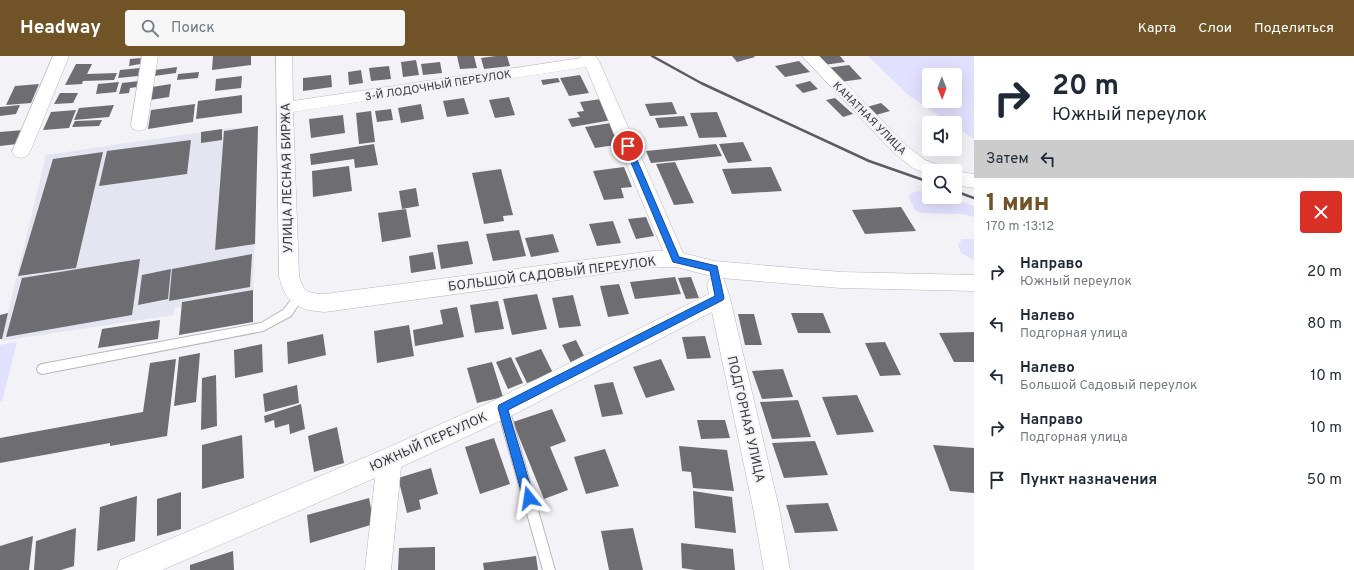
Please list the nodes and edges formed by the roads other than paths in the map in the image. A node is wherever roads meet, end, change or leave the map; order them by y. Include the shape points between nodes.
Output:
1 (61, 56) edge
2 (150, 56) edge
3 (284, 56) edge
4 (810, 56) edge
5 (589, 59) edge
6 (284, 108) junction
7 (139, 125) dead end
8 (21, 152) dead end
9 (922, 165) edge
10 (962, 179) edge
11 (974, 181) edge
12 (676, 259) junction
13 (714, 269) junction
14 (974, 282) edge
15 (298, 298) junction
16 (720, 298) junction
17 (42, 368) dead end
18 (503, 408) junction
19 (389, 460) junction
20 (130, 570) edge
21 (378, 570) edge
22 (549, 570) edge
23 (777, 570) edge

1 - 8 street
2 - 7 street
3 - 6 street, УЛИЦА ЛЕСНАЯ БИРЖА
4 - 9 street, КАНАТНАЯ УЛИЦА via 905,153
5 - 6 street, 3-Й ЛОДОЧНЫЙ ПЕРЕУЛОК
5 - 12 street
6 - 15 street, УЛИЦА ЛЕСНАЯ БИРЖА via 289,276
10 - 11 street
12 - 13 street, БОЛЬШОЙ САДОВЫЙ ПЕРЕУЛОК
12 - 15 street, БОЛЬШОЙ САДОВЫЙ ПЕРЕУЛОК via 653,259 325,303
13 - 14 street, БОЛЬШОЙ САДОВЫЙ ПЕРЕУЛОК via 841,280
13 - 16 street, ПОДГОРНАЯ УЛИЦА
15 - 17 lane via 287,313 263,327
16 - 18 street, ЮЖНЫЙ ПЕРЕУЛОК
16 - 23 street, ПОДГОРНАЯ УЛИЦА
18 - 19 street, ЮЖНЫЙ ПЕРЕУЛОК
18 - 22 lane
19 - 20 street, ЮЖНЫЙ ПЕРЕУЛОК
19 - 21 street

